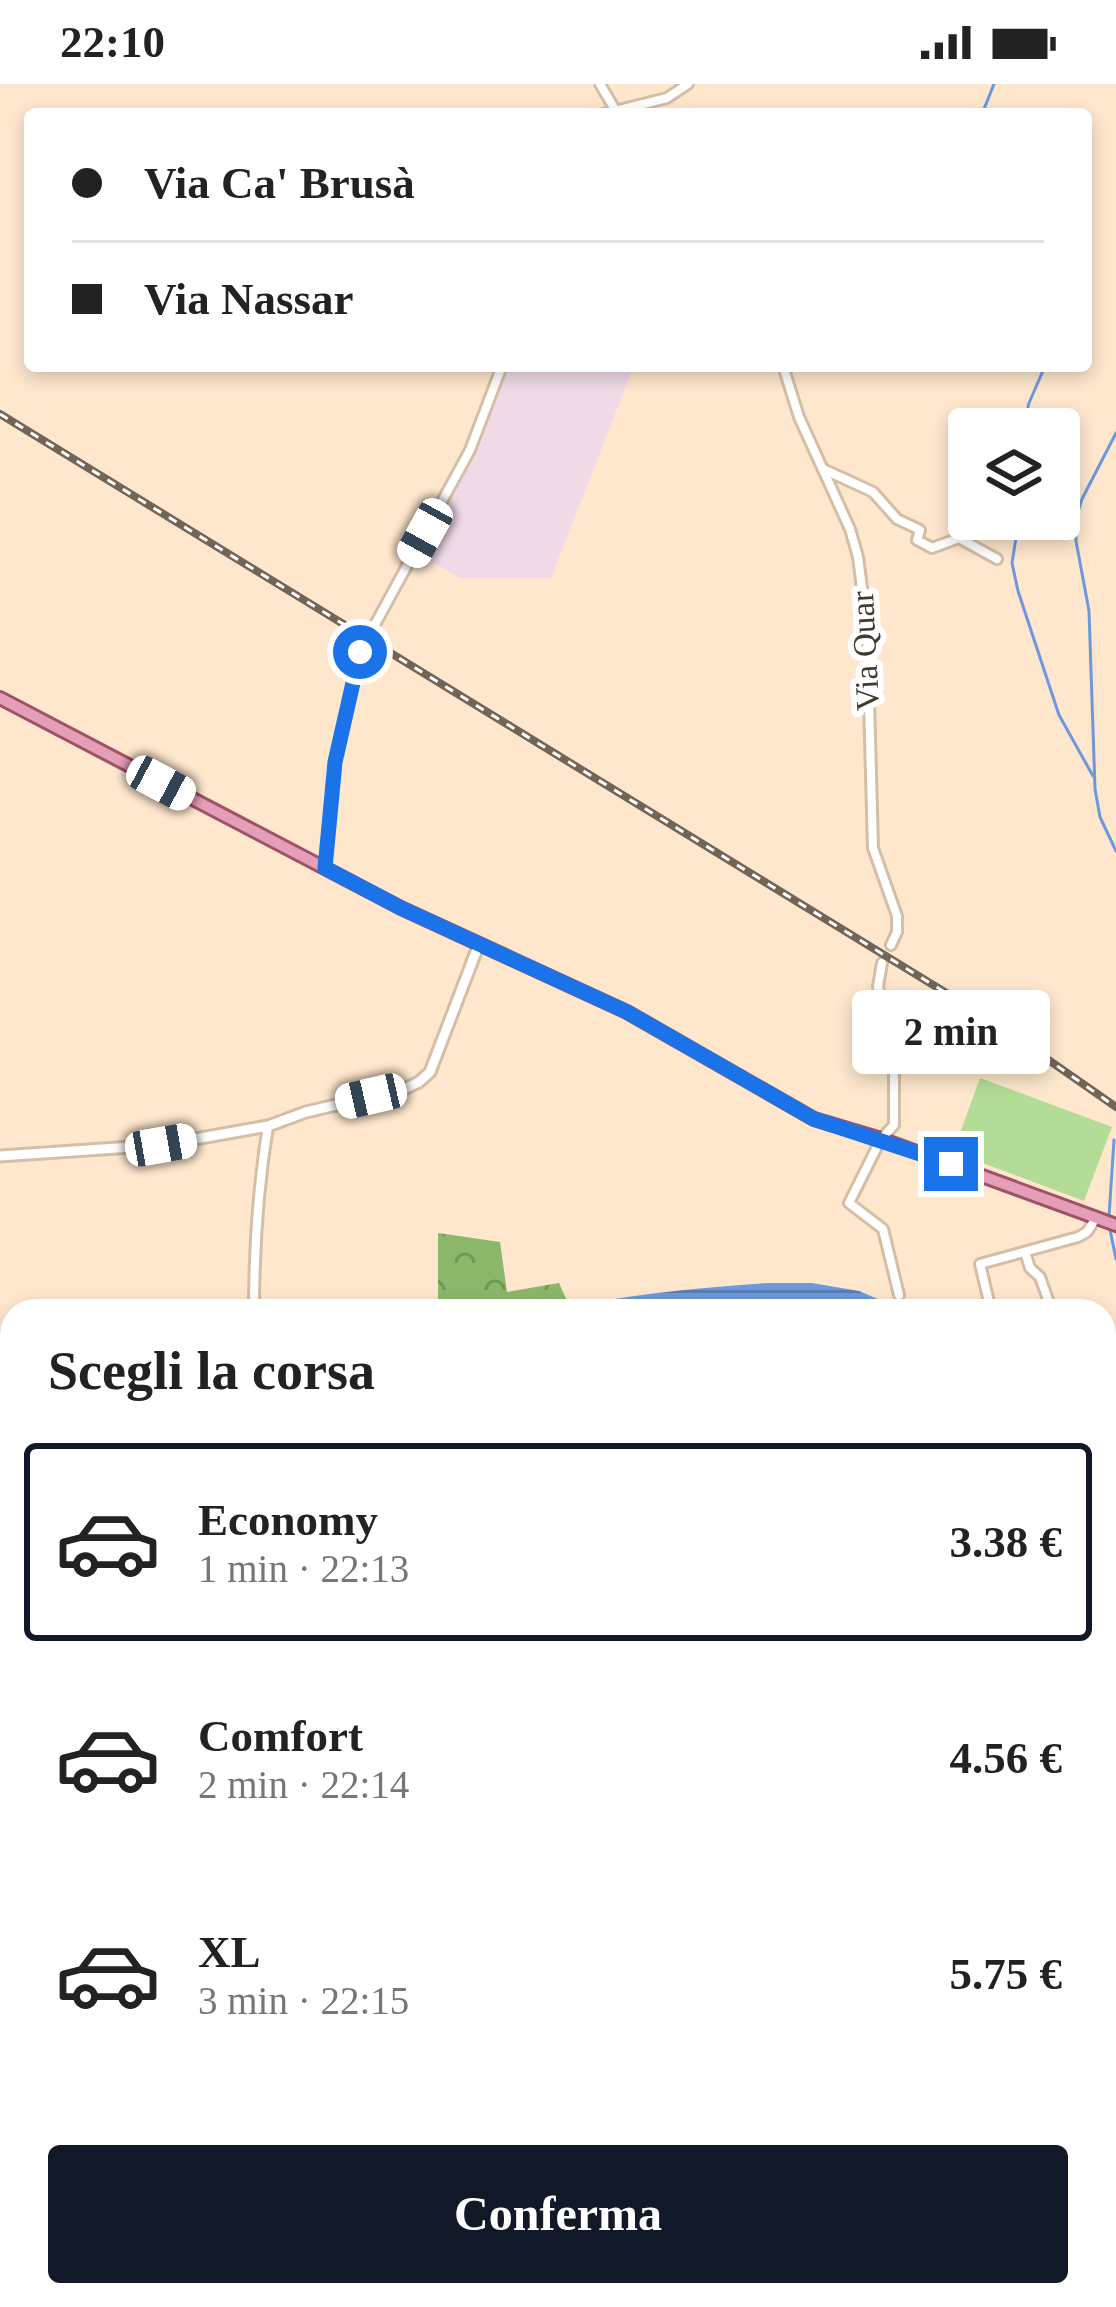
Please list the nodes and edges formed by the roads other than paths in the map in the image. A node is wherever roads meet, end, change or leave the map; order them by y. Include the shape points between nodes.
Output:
1 (688, 84) edge
2 (632, 108) edge
3 (500, 372) edge
4 (785, 372) edge
5 (822, 469) junction
6 (997, 559) dead end
7 (0, 698) edge
8 (325, 868) junction
9 (479, 944) junction
10 (891, 945) dead end
11 (882, 963) dead end
12 (268, 1126) junction
13 (881, 1139) junction
14 (0, 1156) edge
15 (1106, 1221) edge
16 (1025, 1252) junction
17 (899, 1295) dead end
18 (254, 1299) edge
19 (988, 1299) edge
20 (1048, 1299) edge

1 - 2 street
3 - 8 street via 470,450 360,652 335,762
4 - 5 street, Via Quar
5 - 6 street via 873,492 932,548 959,538
5 - 10 street, Via Quar via 850,529 863,586 873,848 898,916
7 - 8 main road
8 - 9 main road
9 - 12 street via 430,1072 419,1082
9 - 13 main road via 627,1012 814,1119
11 - 13 street via 878,986 894,1073 893,1125
12 - 14 street via 161,1145
12 - 18 street
13 - 15 main road
13 - 17 street via 849,1203 883,1229
15 - 16 street
16 - 19 street via 980,1264
16 - 20 street

